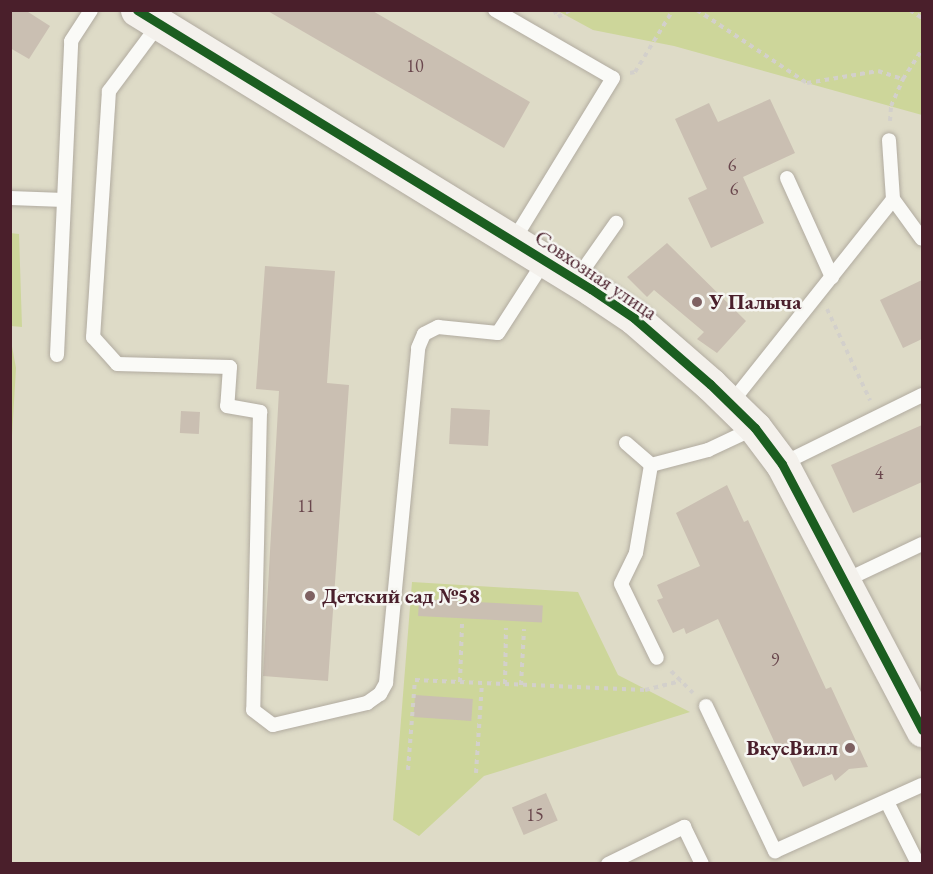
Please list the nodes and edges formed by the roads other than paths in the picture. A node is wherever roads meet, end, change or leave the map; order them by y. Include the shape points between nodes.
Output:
1 (91, 10) edge
2 (495, 10) edge
3 (148, 17) edge
4 (890, 140) road end
5 (787, 178) dead end
6 (10, 198) edge
7 (893, 199) junction
8 (64, 200) junction
9 (616, 223) dead end
10 (922, 239) edge
11 (513, 241) junction
12 (544, 260) junction
13 (832, 277) junction
14 (576, 280) junction
15 (57, 355) dead end
16 (922, 394) edge
17 (731, 404) junction
18 (755, 428) junction
19 (626, 443) dead end
20 (782, 464) junction
21 (651, 465) junction
22 (922, 544) edge
23 (844, 581) junction
24 (657, 658) road end
25 (706, 706) road end
26 (922, 730) edge
27 (922, 784) edge
28 (887, 802) junction
29 (608, 864) edge
30 (702, 864) edge
31 (918, 864) edge

1 - 8 lane via 71,41
2 - 11 lane via 613,78
3 - 11 street, Совхозная улица
3 - 12 lane via 109,92 93,337 117,364 230,367 227,406 260,412 253,710 273,725 367,703 380,694 386,683 417,348 424,334 438,327 498,333
4 - 7 lane
5 - 13 lane
6 - 8 lane
7 - 10 lane
7 - 13 lane
8 - 15 lane
9 - 14 lane
11 - 12 street, Совхозная улица
12 - 14 street, Совхозная улица
13 - 17 lane
14 - 17 street, Совхозная улица via 634,318
16 - 20 lane
17 - 18 street, Совхозная улица
18 - 20 street, Совхозная улица
18 - 21 lane via 708,450
19 - 21 lane
20 - 23 street, Совхозная улица
21 - 24 lane via 636,553 621,584
22 - 23 lane
23 - 26 street, Совхозная улица
25 - 28 lane via 775,851
27 - 28 lane
28 - 31 lane
29 - 30 lane via 684,827

